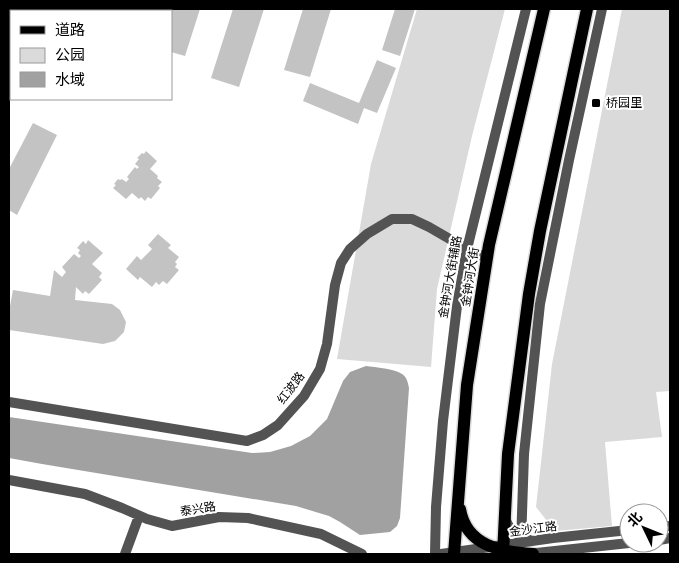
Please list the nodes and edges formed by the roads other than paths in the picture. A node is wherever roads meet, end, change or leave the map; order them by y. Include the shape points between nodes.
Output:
1 (526, 9) edge
2 (544, 9) edge
3 (587, 9) edge
4 (602, 9) edge
5 (467, 249) junction
6 (487, 258) junction
7 (9, 402) edge
8 (9, 480) edge
9 (458, 499) junction
10 (140, 516) junction
11 (504, 516) junction
12 (619, 532) edge
13 (619, 543) edge
14 (526, 548) edge
15 (499, 550) edge
16 (454, 553) edge
17 (125, 554) edge
18 (362, 554) edge
19 (435, 554) edge
20 (441, 554) edge

1 - 5 street, 金钟河大街辅路
2 - 6 main road, 金钟河大街
3 - 11 main road via 529,294 508,454
4 - 14 street via 540,304 524,454
5 - 6 street, 红波路
5 - 7 street, 红波路 via 429,226 412,220 392,220 367,234 350,249 341,263 335,285 320,369 304,396 278,425 255,438 247,440
5 - 19 street, 金钟河大街辅路 via 444,421
6 - 9 main road, 金钟河大街 via 467,385
8 - 10 street, 泰兴路 via 85,494
9 - 15 main road via 460,513 468,529 480,542
9 - 16 main road, 金钟河大街
10 - 17 street
10 - 18 street, 泰兴路 via 172,526 219,517 248,518 321,534
11 - 14 street
11 - 15 main road
12 - 14 street, 金沙江路
13 - 14 street, 金沙江路
14 - 15 main road
15 - 16 street
16 - 20 street

